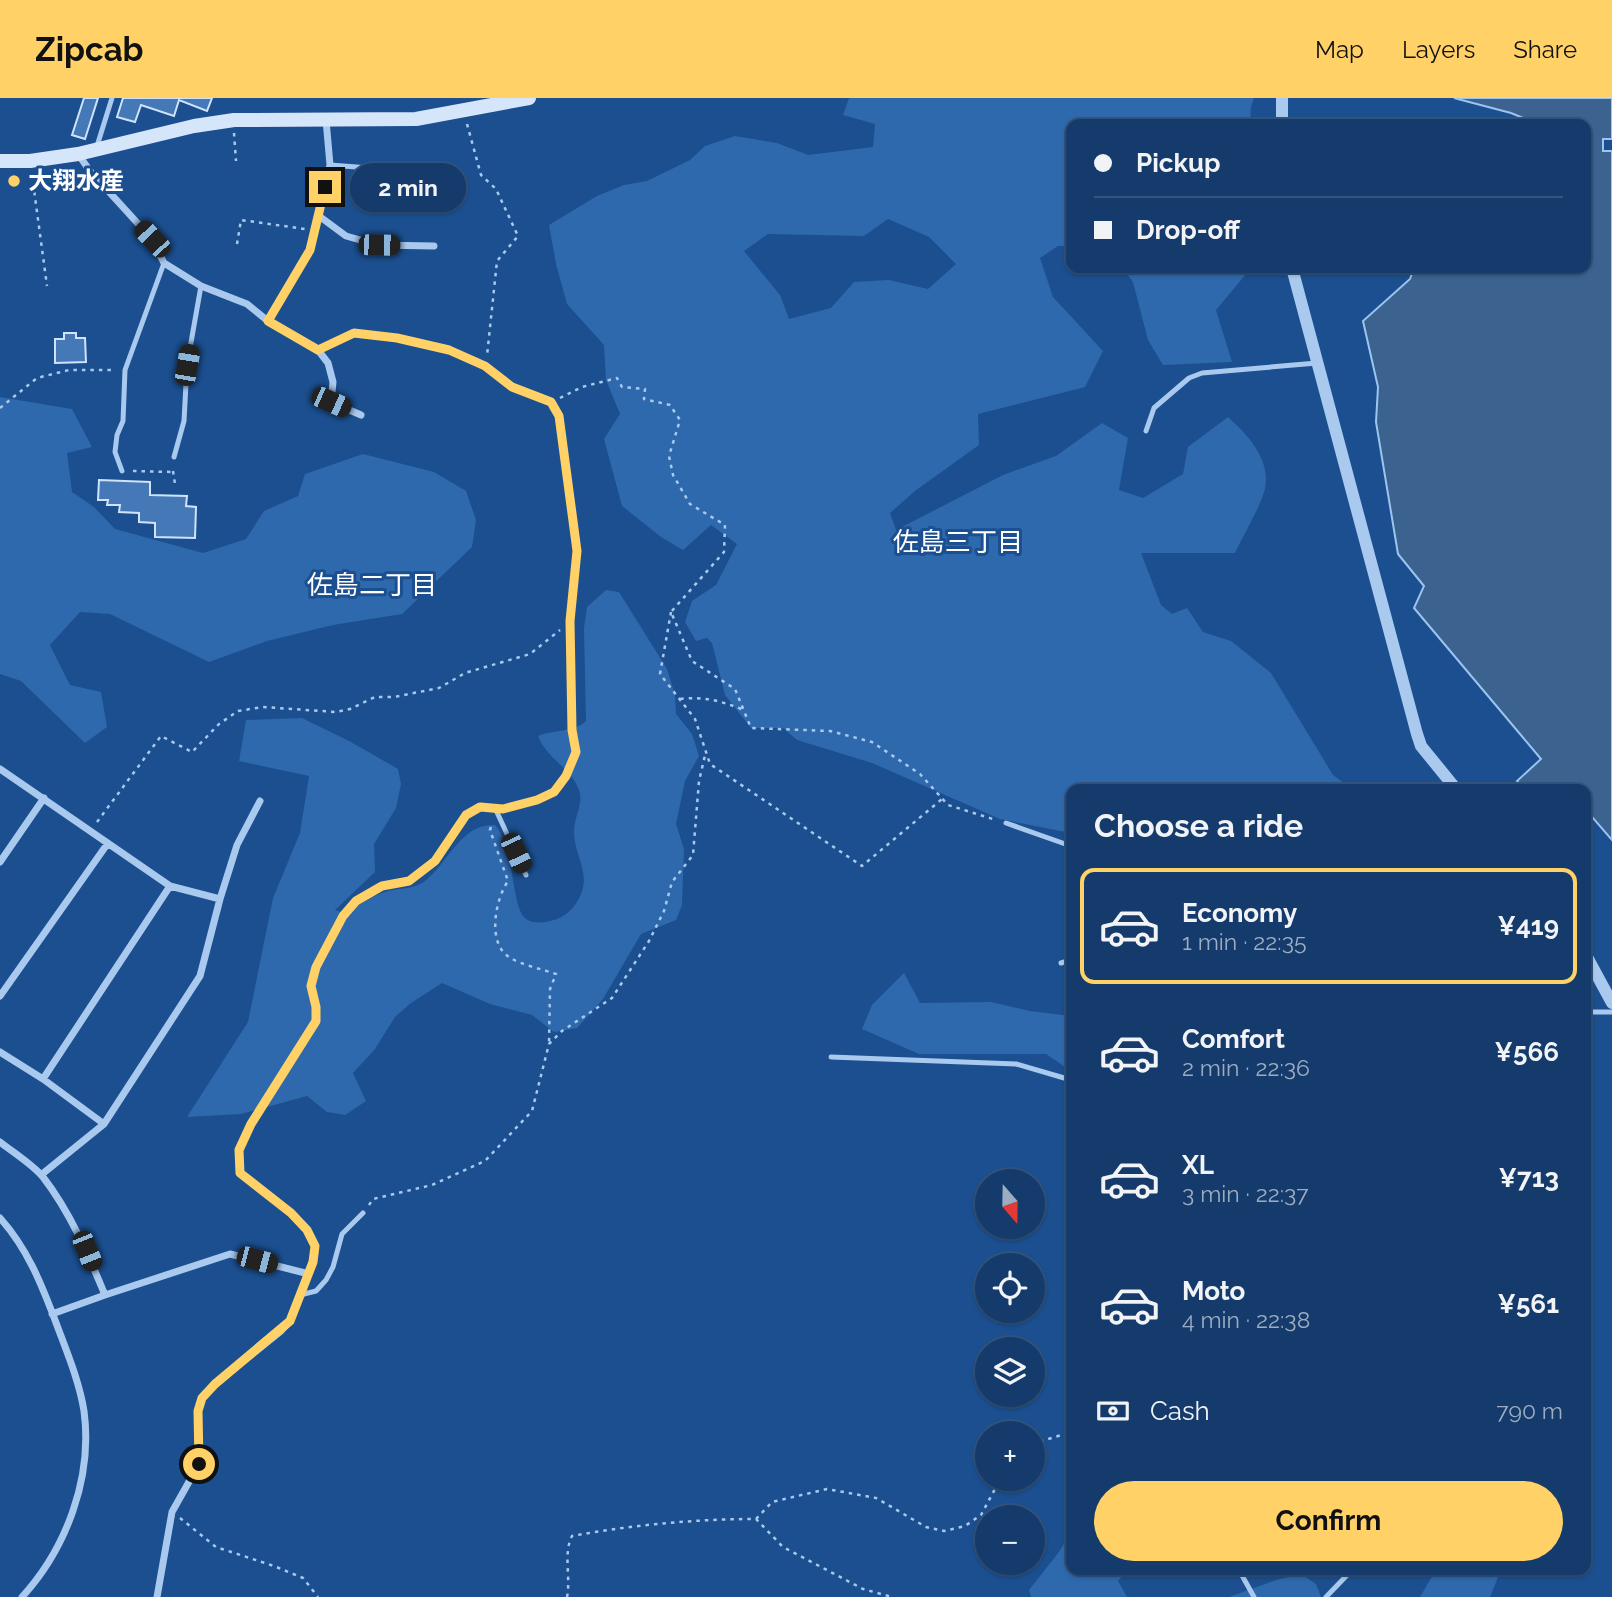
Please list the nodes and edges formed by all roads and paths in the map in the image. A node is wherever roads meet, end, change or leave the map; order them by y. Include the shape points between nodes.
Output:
1 (112, 98) edge
2 (529, 98) edge
3 (1282, 98) edge
4 (463, 111) junction
5 (1282, 119) edge
6 (234, 120) junction
7 (326, 120) junction
8 (96, 149) junction
9 (78, 154) junction
10 (0, 161) edge
11 (30, 161) junction
12 (236, 161) dead end
13 (330, 165) junction
14 (430, 178) dead end
15 (319, 216) junction
16 (315, 230) junction
17 (237, 244) dead end
18 (434, 246) dead end
19 (164, 263) junction
20 (1293, 273) edge
21 (47, 286) dead end
22 (201, 286) junction
23 (268, 321) junction
24 (318, 350) junction
25 (1317, 363) junction
26 (485, 366) junction
27 (125, 370) junction
28 (551, 402) junction
29 (0, 408) edge
30 (361, 415) dead end
31 (1146, 431) dead end
32 (174, 457) joint
33 (122, 471) joint
34 (173, 472) junction
35 (175, 484) dead end
36 (671, 612) junction
37 (570, 621) junction
38 (680, 699) junction
39 (744, 710) junction
40 (706, 751) junction
41 (0, 769) edge
42 (1452, 784) edge
43 (44, 798) junction
44 (943, 799) junction
45 (260, 801) dead end
46 (495, 808) junction
47 (1006, 823) joint
48 (91, 831) junction
49 (108, 843) junction
50 (1066, 844) edge
51 (0, 862) edge
52 (526, 875) dead end
53 (170, 886) junction
54 (220, 899) junction
55 (1066, 962) edge
56 (1061, 963) dead end
57 (1591, 964) edge
58 (0, 996) edge
59 (1612, 1003) edge
60 (1591, 1012) edge
61 (1612, 1012) edge
62 (549, 1044) junction
63 (0, 1052) edge
64 (831, 1057) dead end
65 (43, 1079) junction
66 (1066, 1079) edge
67 (104, 1124) junction
68 (0, 1142) edge
69 (41, 1175) junction
70 (363, 1213) joint
71 (0, 1218) edge
72 (309, 1274) junction
73 (105, 1295) junction
74 (300, 1295) junction
75 (52, 1314) junction
76 (1066, 1434) edge
77 (1045, 1440) edge
78 (994, 1491) edge
79 (172, 1512) junction
80 (756, 1519) junction
81 (1242, 1575) edge
82 (1347, 1575) edge
83 (22, 1597) edge
84 (157, 1597) edge
85 (318, 1597) edge
86 (568, 1597) edge
87 (892, 1597) edge
88 (1254, 1597) edge
89 (1326, 1597) edge

1 - 8 lane
2 - 4 main road
3 - 5 street
4 - 7 main road via 416,118
4 - 26 path via 481,175 496,189 518,236 497,261
6 - 7 main road
6 - 8 main road
6 - 12 path
7 - 13 street
8 - 9 main road
9 - 11 main road
9 - 19 street via 152,239
10 - 11 main road
11 - 21 path
13 - 14 lane
13 - 15 street
15 - 16 street
15 - 18 street via 346,236 379,245
16 - 17 path via 241,220
16 - 23 street via 310,250
19 - 22 street
19 - 27 lane
20 - 25 street
22 - 23 street via 247,304
22 - 32 lane via 187,365 184,421
23 - 24 street
24 - 26 street via 354,333 365,334 449,350
24 - 30 street via 328,363 333,382 331,402
25 - 31 lane via 1189,378 1154,408
25 - 42 street via 1417,734 1421,746
26 - 28 street via 512,387
27 - 29 path via 69,370 37,378
27 - 33 lane via 123,421 115,452
28 - 36 path via 582,387 617,378 622,387 645,389 644,399 670,405 680,420 669,456 673,475 690,504 725,525 724,552
28 - 37 street via 559,416 577,551
32 - 34 path
33 - 34 path
34 - 35 path
36 - 38 path via 660,674
36 - 39 path via 692,662 735,689
37 - 46 street via 576,752 554,792
37 - 48 path via 530,654 465,673 439,688 375,698 336,712 263,707 238,711 191,752 161,736
38 - 39 path via 701,697
38 - 40 path via 695,719
39 - 44 path via 751,728 830,731 872,743 920,774
40 - 44 path via 710,764 862,866
40 - 62 path via 693,855 672,881 649,941 612,998
41 - 43 street
43 - 48 street
43 - 51 street
44 - 47 path via 948,805
45 - 54 street via 237,845
46 - 52 lane
46 - 62 path via 490,830 508,881 496,908 495,936 507,957 556,974 550,989
46 - 72 street via 480,807 466,815 435,861 409,881 382,886 356,901 343,916 311,986 316,1021 239,1150 240,1173 307,1230 315,1246
47 - 50 lane
48 - 49 street
49 - 53 street
49 - 58 street
53 - 54 street
53 - 65 street
54 - 67 street via 200,976
55 - 56 lane
57 - 59 street
60 - 61 lane
62 - 70 path via 532,1111 485,1161 432,1185 373,1199
63 - 65 street
64 - 66 lane via 1016,1064
65 - 67 street
67 - 69 street
68 - 69 street
69 - 73 street via 87,1251
70 - 74 lane via 342,1234 326,1280 316,1291
71 - 75 street via 36,1270
72 - 73 street via 230,1254
72 - 74 street
73 - 75 street
74 - 79 street via 286,1326 202,1398 199,1464
75 - 83 street via 81,1399 86,1449 63,1538 40,1578
76 - 77 path
78 - 80 path via 981,1515 965,1526 944,1531 926,1527 876,1498 827,1489 772,1502
79 - 84 street
79 - 85 path via 216,1547 303,1578
80 - 86 path via 617,1528 572,1536
80 - 87 path via 783,1547 863,1589
81 - 88 lane
82 - 89 lane

